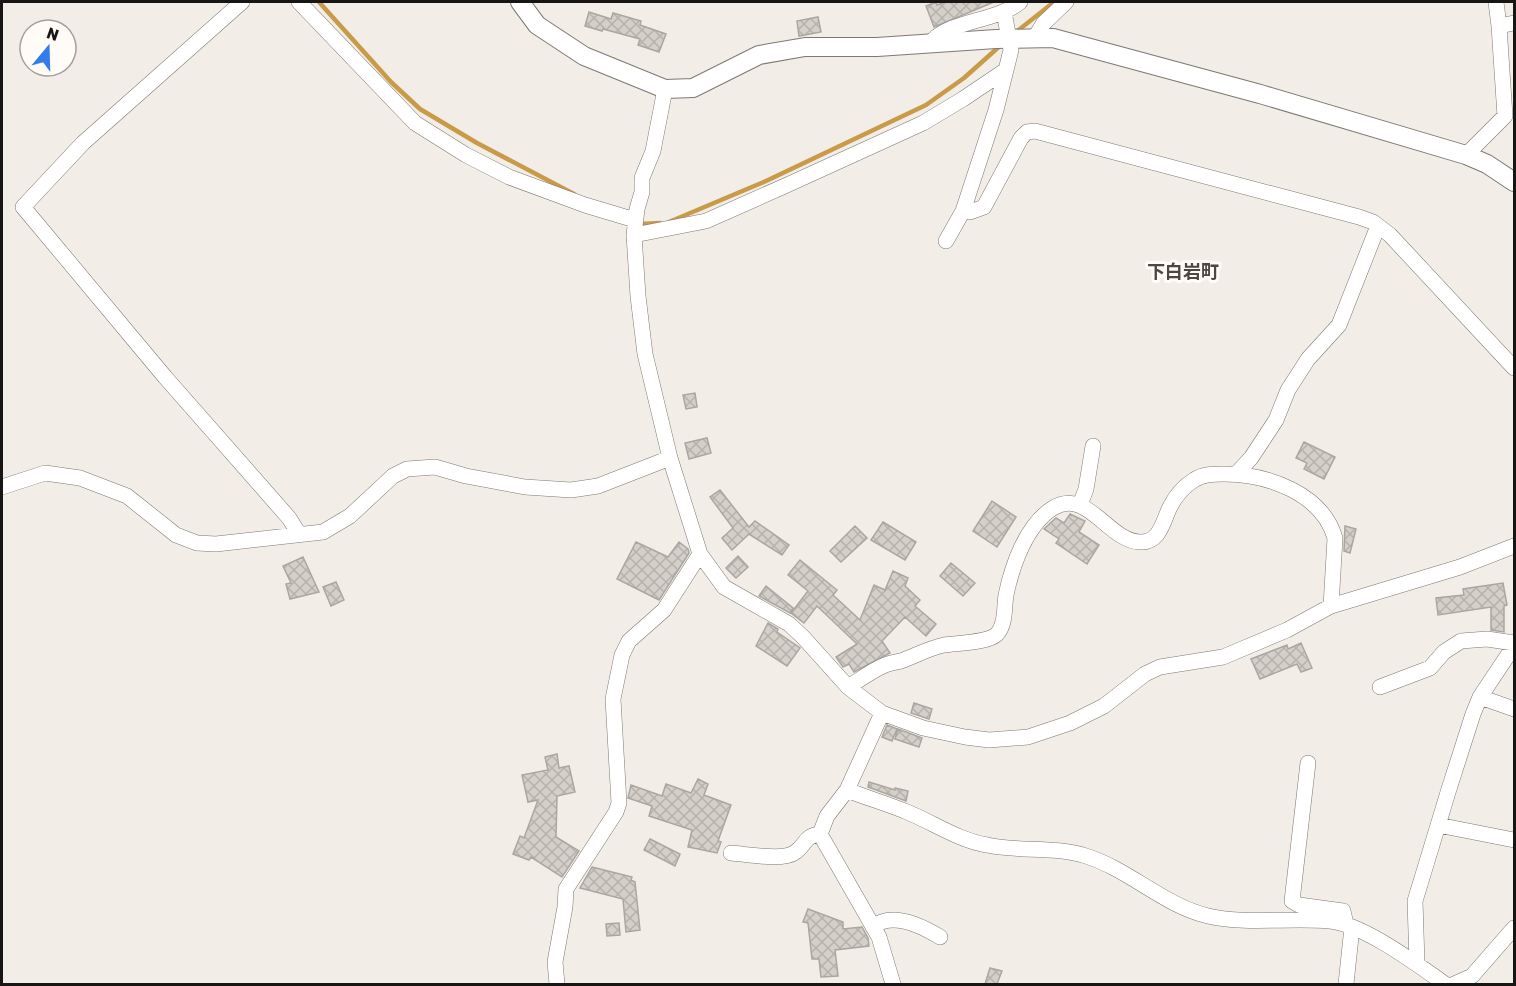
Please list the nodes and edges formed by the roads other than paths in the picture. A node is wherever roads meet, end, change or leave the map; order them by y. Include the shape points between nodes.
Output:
1 (242, 2) edge
2 (299, 2) edge
3 (520, 2) edge
4 (1020, 2) edge
5 (1066, 2) edge
6 (1496, 2) edge
7 (1004, 12) junction
8 (1515, 22) edge
9 (1499, 26) junction
10 (1009, 39) junction
11 (1034, 39) junction
12 (930, 44) junction
13 (1006, 70) junction
14 (665, 89) junction
15 (1510, 118) edge
16 (1466, 155) junction
17 (1515, 182) edge
18 (963, 211) junction
19 (1378, 226) junction
20 (635, 227) junction
21 (946, 241) dead end
22 (1515, 368) edge
23 (1093, 447) dead end
24 (669, 458) junction
25 (1236, 474) junction
26 (2, 487) edge
27 (1080, 506) junction
28 (299, 534) junction
29 (1515, 546) edge
30 (700, 554) junction
31 (1331, 606) junction
32 (1515, 644) edge
33 (848, 687) junction
34 (1380, 687) dead end
35 (1480, 697) junction
36 (1515, 709) edge
37 (882, 714) junction
38 (1308, 763) dead end
39 (848, 790) junction
40 (1438, 825) junction
41 (820, 834) junction
42 (1515, 840) edge
43 (731, 853) dead end
44 (1349, 926) junction
45 (873, 927) junction
46 (1515, 928) edge
47 (940, 937) dead end
48 (1417, 963) junction
49 (557, 984) edge
50 (893, 984) edge
51 (1347, 984) edge
52 (1445, 984) edge
53 (1454, 984) edge

1 - 28 street via 83,143 23,207
2 - 20 street via 415,123 509,177
3 - 14 street via 537,25 584,56
4 - 7 street
5 - 11 street via 1042,24
6 - 9 street
7 - 10 street
7 - 12 street via 935,36
8 - 9 street
9 - 15 street
10 - 11 street
10 - 12 street
10 - 13 street via 1011,50
11 - 16 street via 1053,38 1153,64
12 - 14 street via 805,46 759,54 693,88
13 - 18 street
13 - 20 street via 923,123 706,221
14 - 20 street via 653,151 642,178
15 - 16 street
16 - 17 street
18 - 19 street via 984,207 1021,138 1035,131
18 - 21 street
19 - 22 street
19 - 25 street via 1339,325 1308,359 1288,390 1276,420
20 - 24 street via 645,354
23 - 27 street
24 - 28 street via 598,486 571,490 525,487 435,467 407,469 393,476 337,524 323,532
24 - 30 street
25 - 27 street via 1208,475 1188,484 1170,506 1156,536 1147,542 1125,539
25 - 31 street via 1294,490 1309,500 1332,527 1335,538
26 - 28 street via 45,473 80,478 127,496 176,535 197,543
27 - 33 street via 1054,507 1029,533 996,635 942,646 884,666
29 - 31 street
30 - 33 street via 724,587 789,624
30 - 49 street via 664,610 629,641 622,655 613,699 619,803 566,889 555,962
31 - 37 street via 1223,657 1160,667 1104,706 1028,737 989,740 923,728
32 - 34 street via 1487,639 1461,641 1430,668
32 - 35 street
33 - 37 street
35 - 36 street
35 - 40 street
37 - 39 street
38 - 44 street via 1292,901 1343,911
39 - 41 street via 827,816
39 - 44 street via 985,845 1084,855 1111,866 1176,905 1208,916 1332,921
40 - 42 street
40 - 48 street via 1415,901
41 - 43 street via 812,835 794,853 783,857
41 - 45 street
44 - 48 street
44 - 51 street
45 - 47 street via 879,922 919,924
45 - 50 street
46 - 53 street via 1472,976
48 - 52 street

